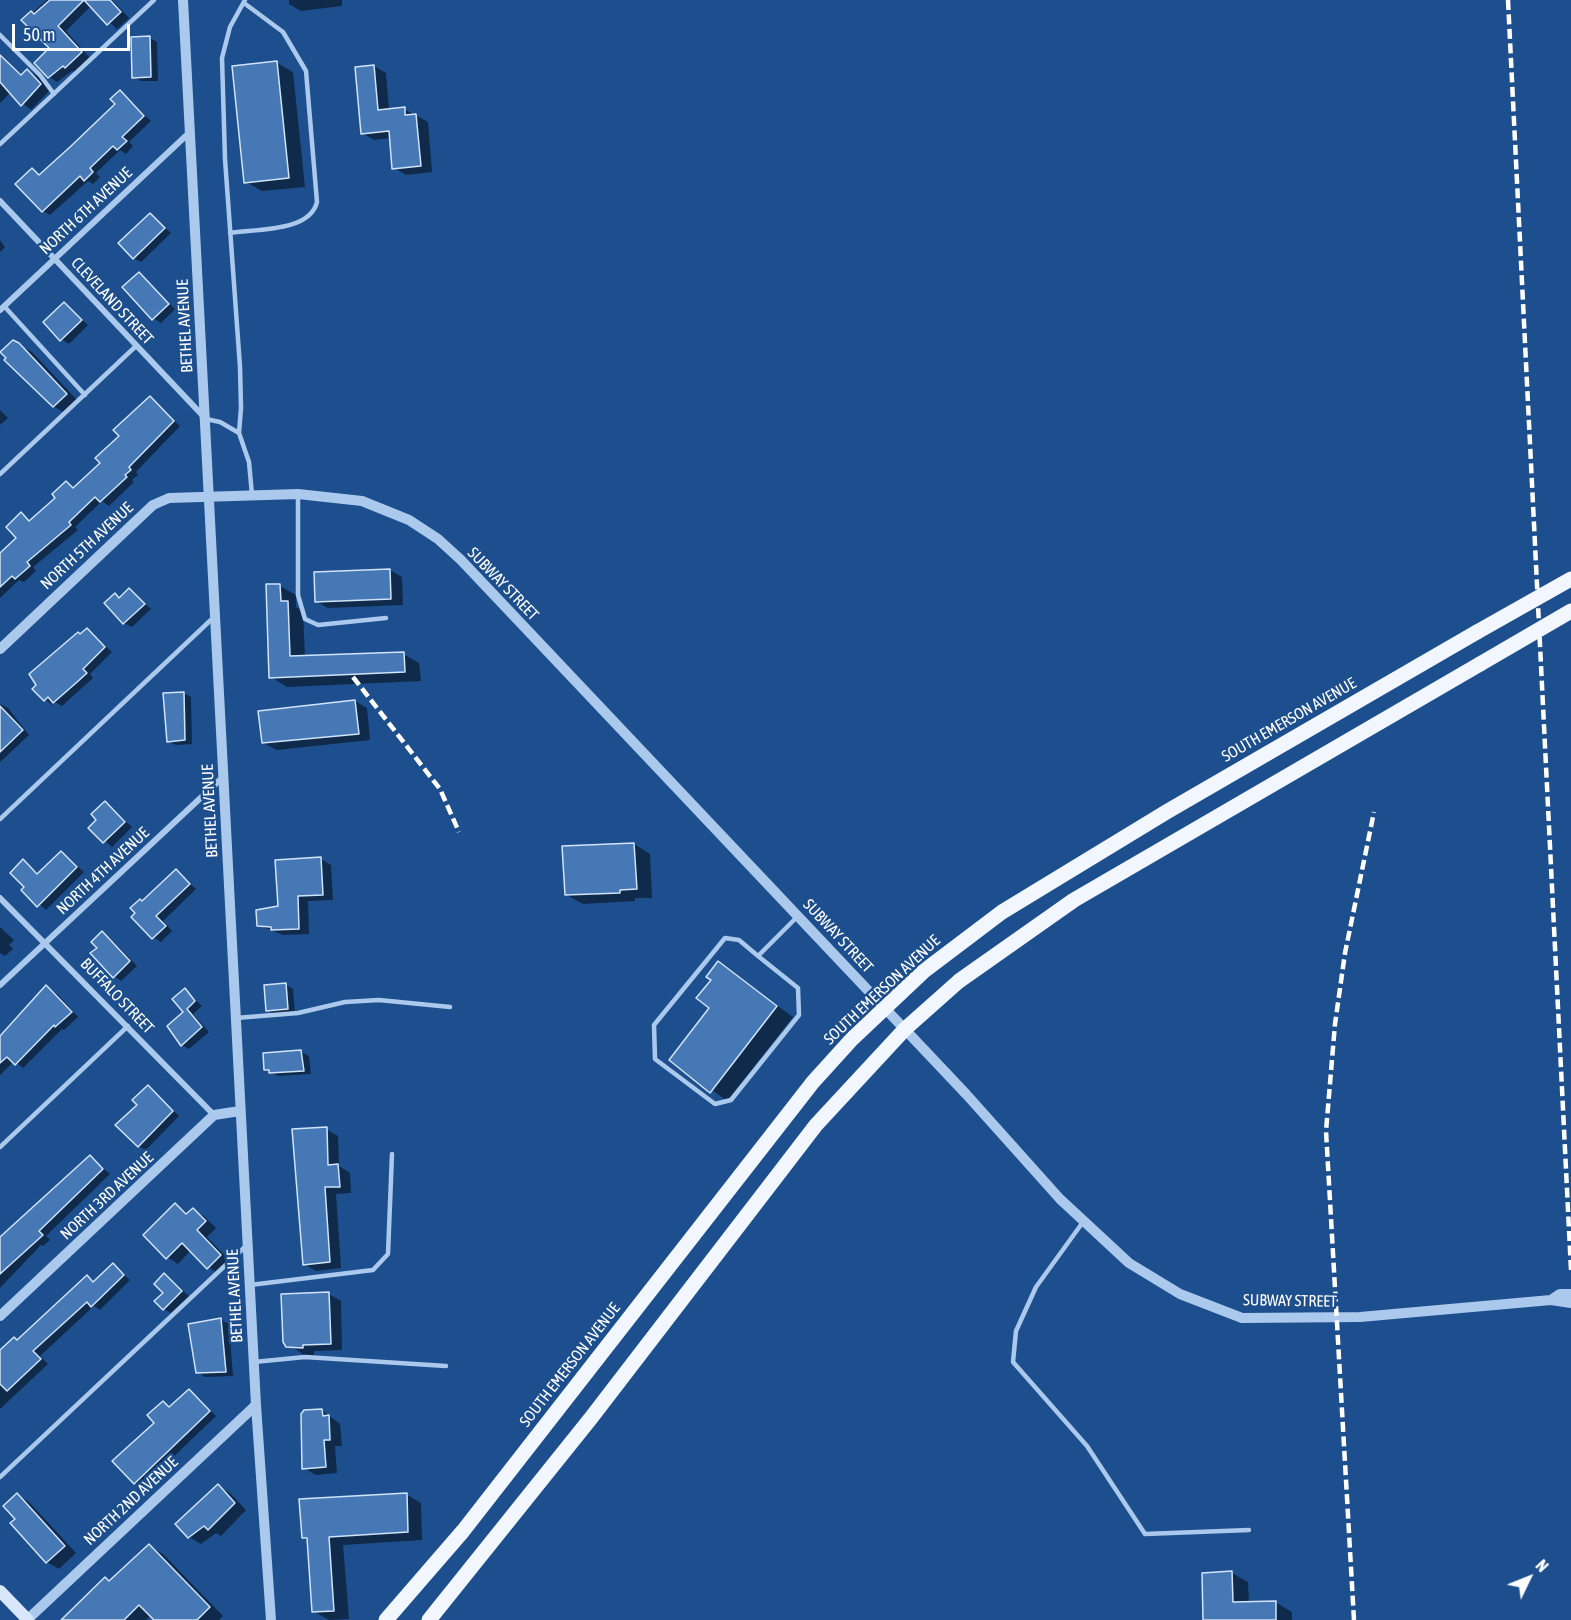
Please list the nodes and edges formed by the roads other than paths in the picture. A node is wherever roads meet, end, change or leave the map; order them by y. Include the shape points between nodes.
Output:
1 (154, 0) edge
2 (183, 0) edge
3 (245, 1) edge
4 (0, 35) edge
5 (54, 94) junction
6 (190, 131) junction
7 (0, 144) edge
8 (0, 201) edge
9 (230, 233) junction
10 (54, 259) junction
11 (2, 308) edge
12 (136, 346) junction
13 (85, 395) junction
14 (205, 419) junction
15 (239, 433) junction
16 (0, 474) edge
17 (298, 494) junction
18 (252, 495) junction
19 (209, 496) junction
20 (1571, 579) edge
21 (1571, 611) edge
22 (215, 616) junction
23 (386, 618) dead end
24 (0, 649) edge
25 (224, 776) junction
26 (0, 819) edge
27 (0, 898) edge
28 (798, 916) junction
29 (46, 942) junction
30 (758, 956) junction
31 (0, 985) edge
32 (450, 1007) dead end
33 (885, 1008) junction
34 (236, 1018) junction
35 (128, 1026) junction
36 (905, 1029) junction
37 (240, 1111) junction
38 (214, 1115) junction
39 (0, 1146) edge
40 (392, 1154) dead end
41 (1083, 1222) junction
42 (247, 1244) junction
43 (250, 1285) junction
44 (1571, 1294) edge
45 (1551, 1300) junction
46 (1571, 1303) edge
47 (0, 1316) edge
48 (254, 1362) junction
49 (446, 1366) dead end
50 (256, 1405) junction
51 (0, 1477) edge
52 (1249, 1530) dead end
53 (0, 1590) edge
54 (27, 1620) edge
55 (271, 1620) edge
56 (386, 1620) edge
57 (429, 1620) edge

1 - 5 lane
2 - 6 street, BETHEL AVENUE
3 - 9 lane via 230,27 222,58
3 - 9 lane via 283,32 306,71 317,202 309,218 299,224
4 - 5 lane
5 - 7 lane
6 - 10 street, NORTH 6TH AVENUE
6 - 14 street, BETHEL AVENUE
8 - 10 street, CLEVELAND STREET
9 - 15 lane via 240,367
10 - 11 street, NORTH 6TH AVENUE
10 - 12 street, CLEVELAND STREET
11 - 13 lane
12 - 13 lane
12 - 14 street, CLEVELAND STREET
13 - 16 lane
14 - 15 lane
14 - 19 street, BETHEL AVENUE
15 - 18 lane via 249,462
17 - 18 street, SUBWAY STREET
17 - 23 lane via 298,595 305,619 318,625
17 - 28 street, SUBWAY STREET via 371,504 392,511 438,539
18 - 19 street, SUBWAY STREET
19 - 22 street, BETHEL AVENUE
19 - 24 street, NORTH 5TH AVENUE via 170,498 153,505
20 - 33 main road, SOUTH EMERSON AVENUE, bridge via 1038,888 957,945
21 - 36 main road, bridge via 1039,922 959,981
22 - 25 street, BETHEL AVENUE
22 - 26 lane
25 - 29 street, NORTH 4TH AVENUE
25 - 34 street, BETHEL AVENUE
27 - 29 street, BUFFALO STREET
28 - 30 lane
28 - 33 street, SUBWAY STREET
29 - 31 street, NORTH 4TH AVENUE
29 - 35 street, BUFFALO STREET
30 - 30 lane via 798,988 799,1015 731,1100 716,1104 655,1059 654,1025 725,938 739,940
32 - 34 lane via 379,1000
33 - 36 street, SUBWAY STREET
33 - 56 main road, SOUTH EMERSON AVENUE via 852,1038 795,1104 477,1513
34 - 37 street, BETHEL AVENUE
35 - 38 street, BUFFALO STREET
35 - 39 lane
36 - 41 street, SUBWAY STREET
36 - 57 main road via 816,1125 591,1418
37 - 38 street
37 - 42 street, BETHEL AVENUE
38 - 47 street, NORTH 3RD AVENUE
40 - 43 lane via 388,1254 373,1270
41 - 45 street, SUBWAY STREET via 1154,1280 1242,1318 1360,1317
41 - 52 lane via 1036,1287 1016,1331 1013,1362 1087,1446 1145,1534
42 - 43 street, BETHEL AVENUE
42 - 51 lane
43 - 48 street, BETHEL AVENUE
44 - 45 street, SUBWAY STREET via 1560,1294
45 - 46 street, SUBWAY STREET
48 - 49 lane via 304,1357
48 - 50 street, BETHEL AVENUE
50 - 54 street, NORTH 2ND AVENUE
50 - 55 street, BETHEL AVENUE
53 - 54 main road

